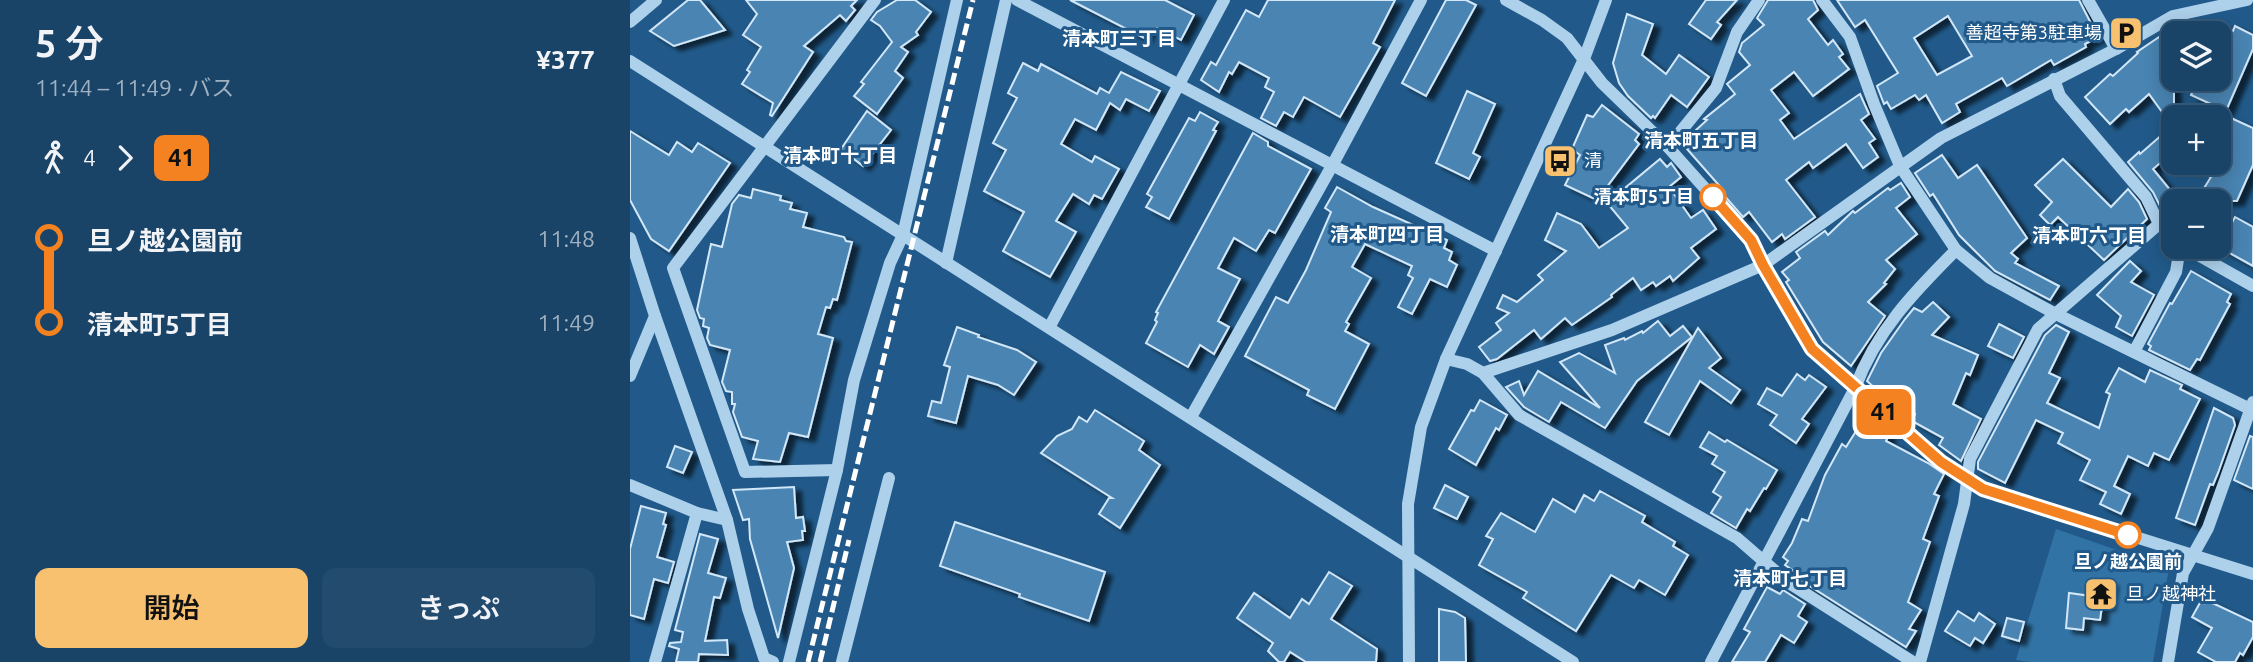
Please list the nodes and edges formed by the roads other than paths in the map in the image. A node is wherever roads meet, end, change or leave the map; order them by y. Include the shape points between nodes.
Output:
1 (656, 0) edge
2 (875, 0) edge
3 (957, 0) edge
4 (1006, 0) edge
5 (1017, 0) edge
6 (1224, 0) edge
7 (1421, 0) edge
8 (1506, 0) edge
9 (1606, 0) edge
10 (1759, 0) edge
11 (1822, 0) edge
12 (2247, 0) edge
13 (2090, 1) edge
14 (630, 22) edge
15 (2116, 49) junction
16 (1584, 59) junction
17 (630, 61) edge
18 (2054, 79) junction
19 (1179, 86) junction
20 (765, 147) junction
21 (1668, 147) junction
22 (1333, 164) junction
23 (1900, 166) junction
24 (2159, 224) joint
25 (903, 235) junction
26 (630, 238) edge
27 (1956, 250) junction
28 (1496, 251) junction
29 (2179, 259) edge
30 (2204, 259) edge
31 (946, 263) junction
32 (1763, 265) junction
33 (2253, 286) edge
34 (2054, 313) junction
35 (655, 316) junction
36 (1050, 326) junction
37 (2134, 352) junction
38 (1446, 359) junction
39 (1483, 373) junction
40 (630, 376) edge
41 (1855, 388) junction
42 (2252, 405) edge
43 (1191, 417) junction
44 (837, 470) junction
45 (889, 478) dead end
46 (1967, 481) junction
47 (630, 485) edge
48 (697, 513) junction
49 (727, 520) junction
50 (1407, 555) junction
51 (2194, 556) junction
52 (1764, 559) junction
53 (2253, 574) edge
54 (656, 662) edge
55 (774, 662) edge
56 (789, 662) edge
57 (842, 662) edge
58 (1409, 662) edge
59 (1573, 662) edge
60 (1711, 662) edge
61 (1913, 662) edge
62 (1920, 662) edge
63 (2168, 662) edge

1 - 14 street
2 - 20 street
3 - 25 street
4 - 31 street
5 - 19 street
6 - 19 street
7 - 22 street
8 - 16 street via 1566,38
9 - 16 street
10 - 21 street via 1737,32 1716,88
11 - 23 street via 1850,37
12 - 15 street via 2173,16
13 - 15 street
15 - 18 street
16 - 21 street via 1602,83
16 - 28 street
17 - 20 street
18 - 23 street via 1941,138
18 - 24 street via 2060,96 2146,197
19 - 22 street
19 - 36 street
20 - 25 street
20 - 44 street via 673,268 745,472
21 - 32 street via 1751,240
22 - 28 street
22 - 43 street
23 - 27 street
23 - 32 street
24 - 34 street
25 - 31 street
25 - 44 street via 854,380
26 - 35 street
27 - 34 street via 1990,278
27 - 41 street via 1886,326
28 - 38 street
29 - 37 street
30 - 33 street
31 - 36 street
32 - 39 street via 1612,330
32 - 41 street via 1812,349
34 - 37 street
34 - 46 street via 2038,329 1970,459
35 - 40 street
35 - 49 street
36 - 43 street
37 - 42 street
38 - 39 street
38 - 50 street via 1421,426 1408,504
39 - 52 street via 1520,415 1737,538
41 - 46 street
41 - 52 street
42 - 51 street
43 - 50 street
44 - 56 street
45 - 57 street
46 - 51 street
46 - 62 street
47 - 48 street
48 - 49 street
48 - 54 street
49 - 55 street via 764,658
50 - 58 street
50 - 59 street
51 - 53 street
51 - 63 street via 2183,573
52 - 60 street
52 - 61 street via 1789,583

